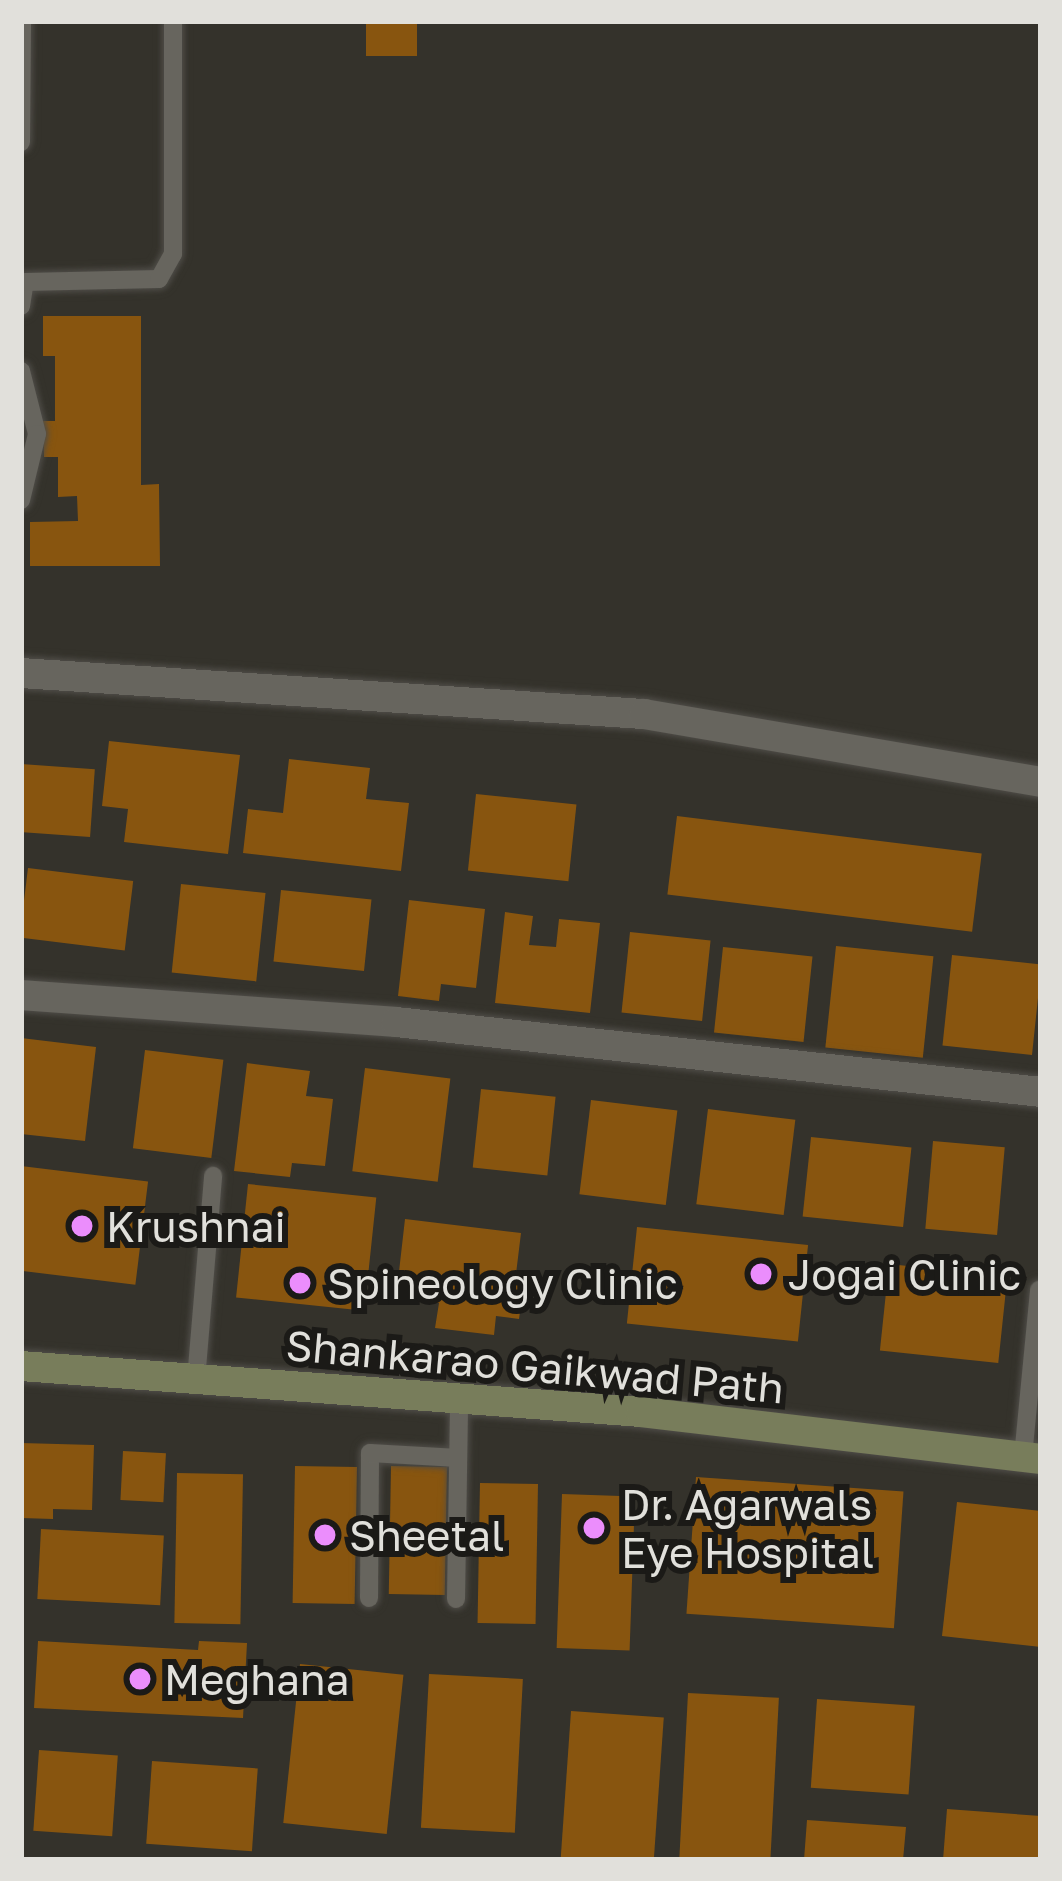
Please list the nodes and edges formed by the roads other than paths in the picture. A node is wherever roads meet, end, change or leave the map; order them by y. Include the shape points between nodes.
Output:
1 (22, 21) edge
2 (173, 21) edge
3 (21, 142) edge
4 (23, 275) edge
5 (21, 306) edge
6 (21, 371) edge
7 (21, 500) edge
8 (21, 673) edge
9 (1041, 782) edge
10 (21, 995) edge
11 (1041, 1092) edge
12 (213, 1176) dead end
13 (1039, 1290) edge
14 (21, 1366) edge
15 (196, 1380) junction
16 (459, 1400) junction
17 (458, 1458) junction
18 (1032, 1458) edge
19 (370, 1598) dead end
20 (457, 1599) dead end

1 - 3 lane
2 - 4 lane via 173,254 159,279
4 - 5 lane
6 - 7 lane via 37,434
8 - 9 street via 644,714
10 - 11 street via 396,1022
12 - 15 lane
13 - 18 lane
14 - 15 street, Shankarao Gaikwad Path
15 - 16 street, Shankarao Gaikwad Path
16 - 17 lane
16 - 18 street, Shankarao Gaikwad Path via 641,1412
17 - 19 lane via 370,1453
17 - 20 lane

